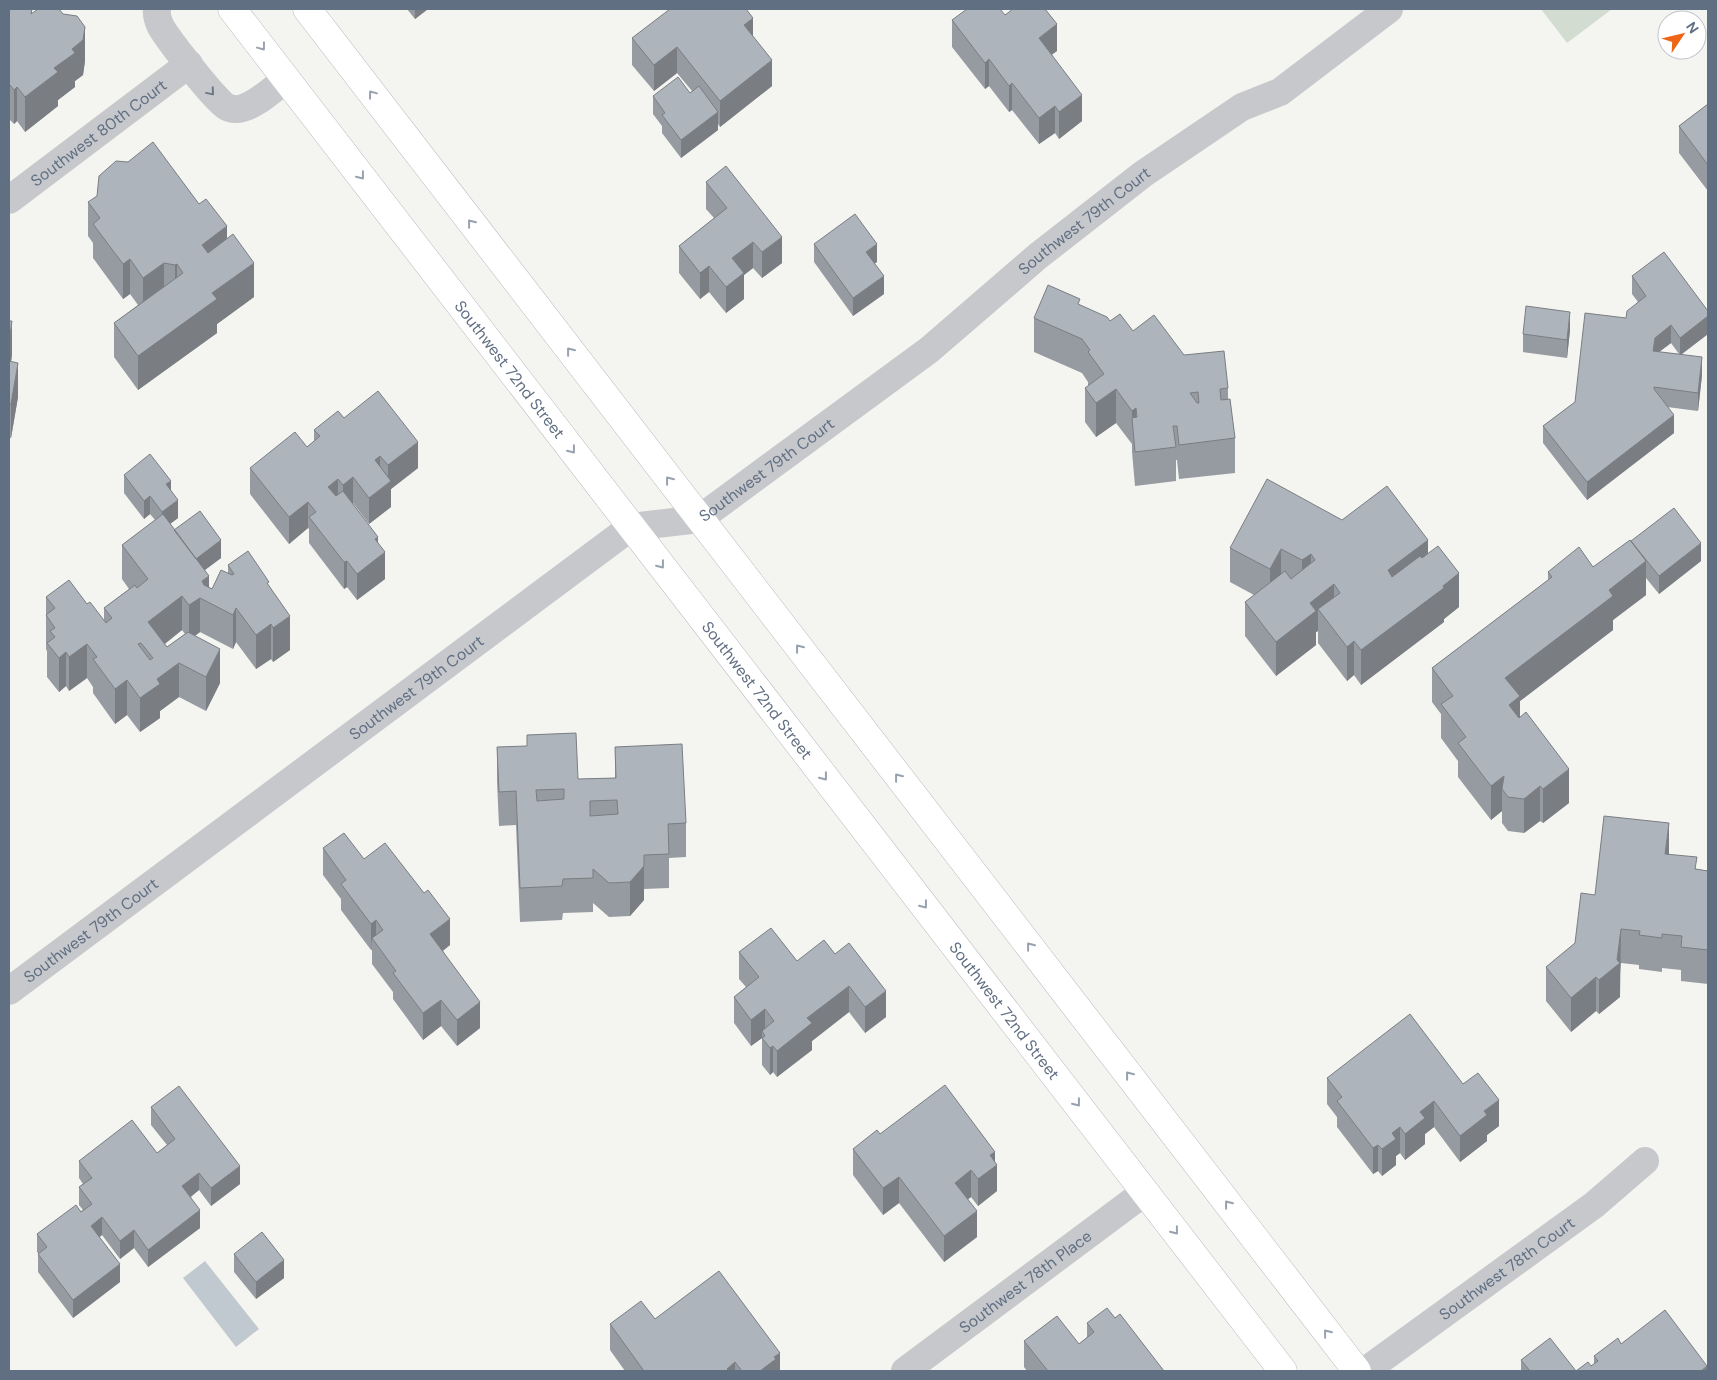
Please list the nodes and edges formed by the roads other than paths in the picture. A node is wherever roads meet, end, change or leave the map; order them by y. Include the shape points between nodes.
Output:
1 (157, 9) edge
2 (232, 9) edge
3 (307, 9) edge
4 (1389, 9) edge
5 (189, 64) junction
6 (286, 80) junction
7 (9, 200) edge
8 (699, 519) junction
9 (631, 526) junction
10 (9, 991) edge
11 (1645, 1161) dead end
12 (1145, 1192) junction
13 (905, 1371) edge
14 (1283, 1371) edge
15 (1357, 1371) edge
16 (1365, 1371) edge

1 - 5 street via 161,28
2 -> 6 main road, Southwest 72nd Street
8 -> 3 main road
4 - 8 street, Southwest 79th Court via 1280,92 1242,107 1112,196 929,350
5 -> 6 street via 218,100 235,109 246,108
5 - 7 street, Southwest 80th Court
6 -> 9 main road, Southwest 72nd Street
8 - 9 street, Southwest 79th Court
15 -> 8 main road
9 - 10 street, Southwest 79th Court
9 -> 12 main road, Southwest 72nd Street
11 - 16 street, Southwest 78th Court via 1594,1205
12 - 13 street, Southwest 78th Place
12 -> 14 main road, Southwest 72nd Street

